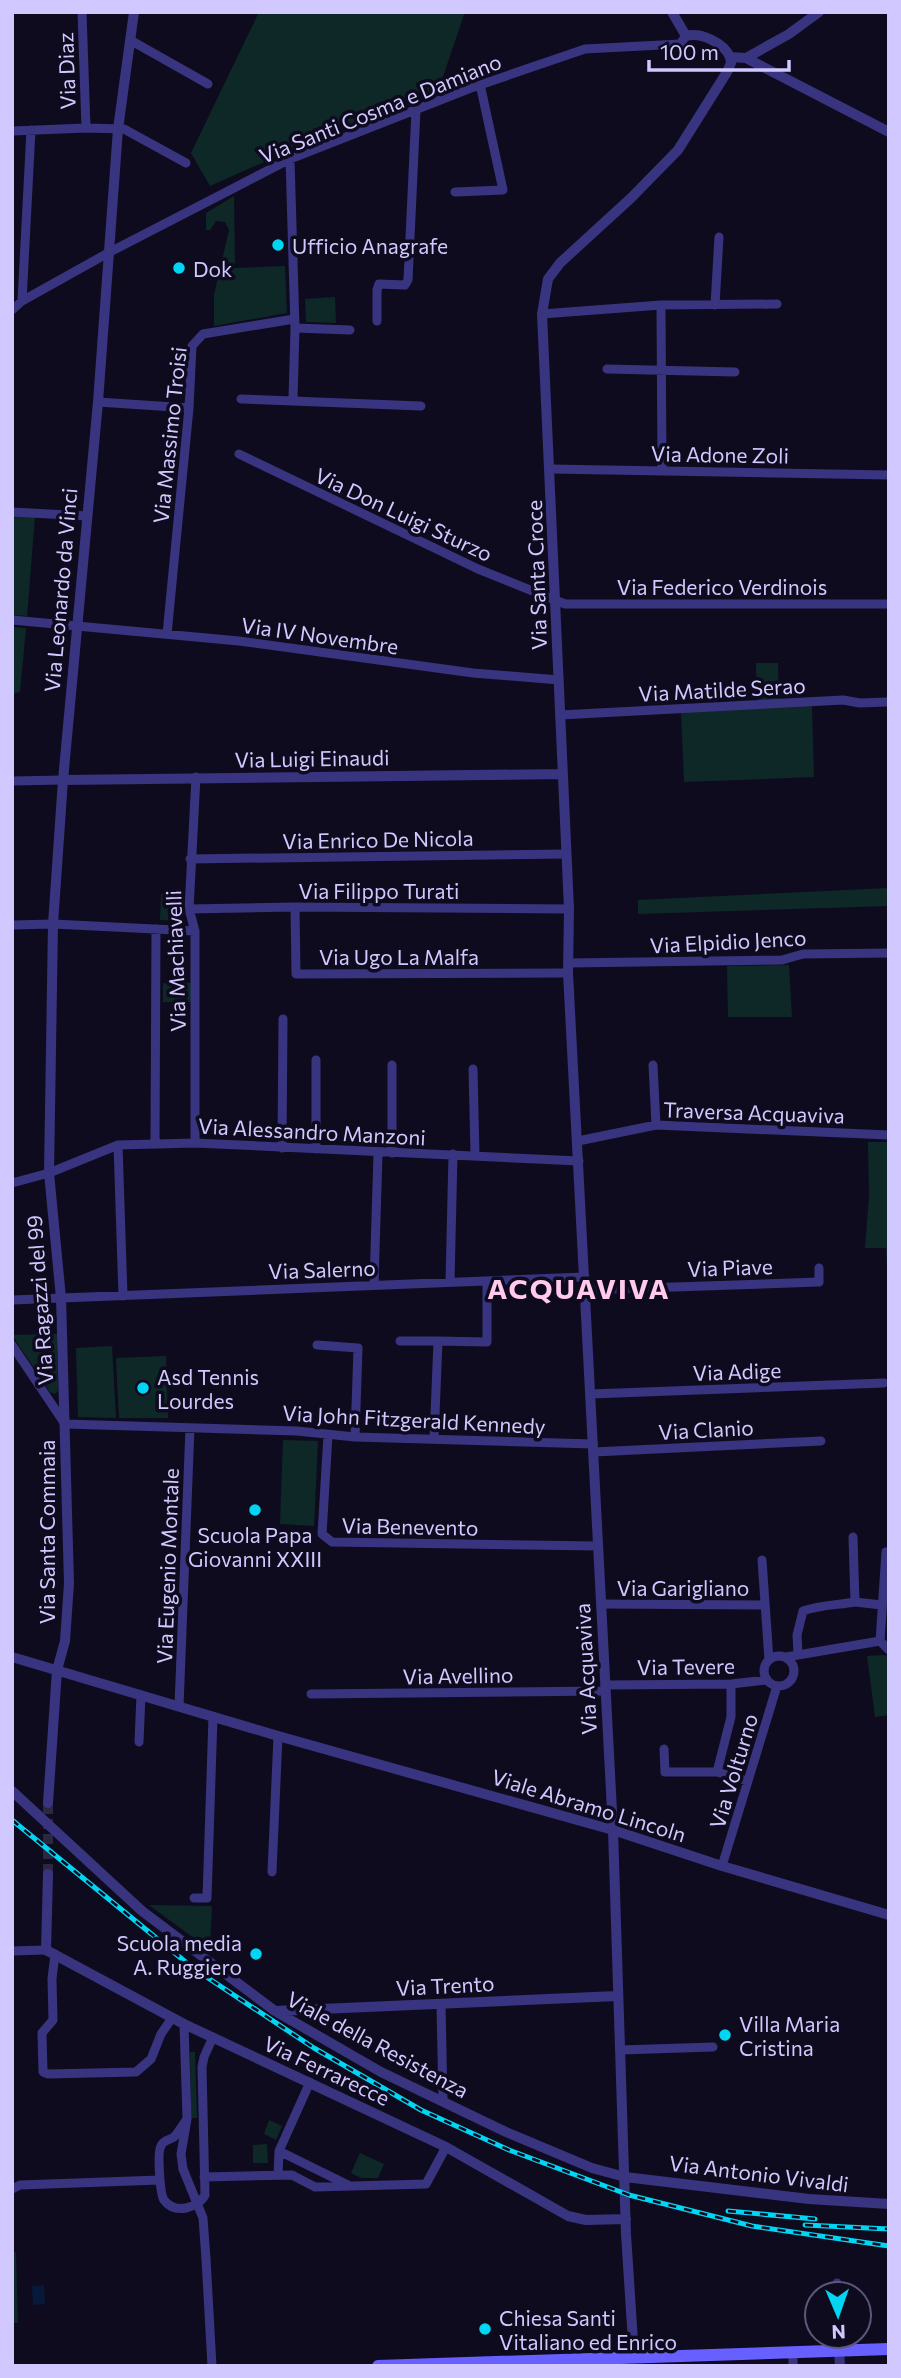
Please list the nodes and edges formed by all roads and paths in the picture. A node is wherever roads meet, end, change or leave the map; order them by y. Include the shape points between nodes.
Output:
1 (82, 12) edge
2 (134, 12) edge
3 (672, 12) edge
4 (819, 12) edge
5 (130, 40) junction
6 (683, 40) junction
7 (730, 57) junction
8 (746, 58) junction
9 (208, 83) dead end
10 (480, 85) junction
11 (416, 110) junction
12 (86, 128) junction
13 (118, 129) junction
14 (31, 130) junction
15 (12, 131) edge
16 (889, 132) edge
17 (290, 159) junction
18 (186, 163) dead end
19 (455, 191) dead end
20 (719, 237) dead end
21 (108, 253) junction
22 (22, 301) junction
23 (776, 304) dead end
24 (661, 305) junction
25 (715, 305) junction
26 (12, 310) edge
27 (542, 314) junction
28 (377, 321) dead end
29 (294, 323) junction
30 (350, 330) dead end
31 (607, 369) dead end
32 (663, 371) junction
33 (735, 372) dead end
34 (241, 398) dead end
35 (293, 399) junction
36 (97, 402) junction
37 (421, 406) dead end
38 (189, 408) junction
39 (239, 454) dead end
40 (551, 469) junction
41 (662, 470) junction
42 (889, 475) edge
43 (12, 512) edge
44 (87, 516) junction
45 (556, 600) junction
46 (889, 604) edge
47 (12, 620) edge
48 (76, 626) junction
49 (167, 634) junction
50 (559, 680) junction
51 (887, 702) dead end
52 (560, 715) junction
53 (562, 774) junction
54 (196, 778) junction
55 (62, 780) junction
56 (12, 781) edge
57 (566, 854) junction
58 (190, 859) junction
59 (295, 907) junction
60 (189, 909) junction
61 (569, 909) junction
62 (53, 924) junction
63 (12, 925) edge
64 (156, 929) junction
65 (195, 930) junction
66 (889, 953) edge
67 (568, 968) junction
68 (283, 1019) dead end
69 (316, 1060) dead end
70 (391, 1065) dead end
71 (653, 1065) dead end
72 (473, 1069) dead end
73 (656, 1125) junction
74 (889, 1135) edge
75 (578, 1141) junction
76 (155, 1143) junction
77 (195, 1143) junction
78 (118, 1145) junction
79 (282, 1147) junction
80 (316, 1149) junction
81 (378, 1153) junction
82 (392, 1153) junction
83 (453, 1154) junction
84 (475, 1156) junction
85 (579, 1161) junction
86 (49, 1173) junction
87 (12, 1183) edge
88 (819, 1268) dead end
89 (585, 1277) junction
90 (486, 1281) junction
91 (450, 1282) junction
92 (374, 1284) junction
93 (585, 1290) junction
94 (123, 1296) junction
95 (61, 1298) junction
96 (12, 1300) edge
97 (400, 1341) dead end
98 (438, 1341) junction
99 (12, 1345) edge
100 (317, 1345) dead end
101 (884, 1383) dead end
102 (591, 1394) junction
103 (65, 1424) junction
104 (190, 1428) junction
105 (328, 1435) junction
106 (355, 1437) junction
107 (434, 1439) junction
108 (821, 1441) dead end
109 (593, 1448) junction
110 (853, 1537) dead end
111 (598, 1546) junction
112 (889, 1552) edge
113 (762, 1559) dead end
114 (855, 1602) junction
115 (601, 1604) junction
116 (765, 1605) junction
117 (882, 1605) junction
118 (880, 1641) junction
119 (889, 1650) edge
120 (798, 1655) junction
121 (12, 1657) edge
122 (786, 1657) junction
123 (769, 1660) junction
124 (62, 1672) junction
125 (767, 1680) junction
126 (731, 1684) junction
127 (777, 1686) junction
128 (606, 1688) junction
129 (311, 1694) dead end
130 (141, 1695) junction
131 (179, 1706) junction
132 (214, 1717) junction
133 (278, 1736) junction
134 (139, 1742) dead end
135 (664, 1749) dead end
136 (717, 1772) junction
137 (747, 1781) junction
138 (12, 1791) edge
139 (48, 1802) tunnel mouth
140 (613, 1830) junction
141 (722, 1866) junction
142 (271, 1872) dead end
143 (48, 1874) tunnel mouth
144 (194, 1898) dead end
145 (889, 1914) edge
146 (12, 1951) edge
147 (50, 1952) junction
148 (617, 1996) junction
149 (441, 2005) junction
150 (275, 2011) junction
151 (172, 2018) junction
152 (184, 2024) junction
153 (213, 2037) junction
154 (713, 2047) dead end
155 (620, 2050) junction
156 (310, 2082) junction
157 (443, 2101) junction
158 (187, 2119) junction
159 (202, 2119) junction
160 (173, 2138) junction
161 (183, 2143) junction
162 (446, 2147) junction
163 (279, 2151) junction
164 (181, 2154) junction
165 (278, 2175) junction
166 (625, 2176) junction
167 (204, 2177) junction
168 (160, 2180) junction
169 (350, 2186) junction
170 (12, 2189) edge
171 (889, 2204) edge
172 (626, 2218) junction
173 (803, 2349) edge
174 (793, 2351) junction
175 (639, 2360) edge
176 (515, 2364) edge
177 (212, 2366) edge
178 (378, 2366) edge
179 (793, 2366) edge

1 - 12 street, Via Diaz
2 - 5 street, Via Leonardo da Vinci
3 - 6 street
4 - 8 street
5 - 9 street
5 - 13 street, Via Leonardo da Vinci
6 - 7 street via 701,35 728,51
6 - 10 street, Via Santi Cosma e Damiano via 585,49
7 - 8 street
7 - 27 street, Via Santa Croce via 727,72 678,150 548,279
8 - 16 street
10 - 11 street, Via Santi Cosma e Damiano
10 - 19 street via 503,190
11 - 17 street, Via Santi Cosma e Damiano
11 - 28 street via 408,280 405,285 379,284
12 - 13 street
12 - 14 street
13 - 18 street
13 - 21 street, Via Leonardo da Vinci
14 - 15 street
14 - 22 street
17 - 21 street, Via Santi Cosma e Damiano
17 - 29 street
20 - 25 street
21 - 22 street, Via Santi Cosma e Damiano
21 - 36 street, Via Leonardo da Vinci
22 - 26 street, Via Santi Cosma e Damiano
23 - 25 street
24 - 25 street
24 - 27 street
24 - 32 street
27 - 40 street, Via Santa Croce
29 - 30 street
29 - 35 street
29 - 38 street, Via Massimo Troisi via 203,334 196,339
31 - 32 street
32 - 33 street
32 - 41 street
34 - 35 street
35 - 37 street
36 - 38 street
36 - 44 street, Via Leonardo da Vinci
38 - 49 street, Via Massimo Troisi
39 - 45 street, Via Don Luigi Sturzo via 478,569
40 - 41 street, Via Adone Zoli
40 - 45 street, Via Santa Croce
41 - 42 street, Via Adone Zoli
43 - 44 street
44 - 48 street, Via Leonardo da Vinci
45 - 46 street, Via Federico Verdinois via 565,604
45 - 50 street, Via Santa Croce
47 - 48 street, Via IV Novembre
48 - 49 street, Via IV Novembre
48 - 55 street, Via Leonardo da Vinci
49 - 50 street, Via IV Novembre
50 - 52 street, Via Santa Croce
51 - 52 street, Via Matilde Serao via 843,700
52 - 53 street, Via Santa Croce
53 - 54 street, Via Luigi Einaudi
53 - 57 street, Via Santa Croce
54 - 55 street, Via Luigi Einaudi
54 - 58 street, Via Machiavelli
55 - 56 street
55 - 62 street, Via Leonardo da Vinci
57 - 58 street, Via Enrico De Nicola
57 - 61 street, Via Santa Croce
58 - 60 street, Via Machiavelli
59 - 60 street, Via Filippo Turati
59 - 61 street, Via Filippo Turati
59 - 67 street, Via Ugo La Malfa via 296,974
60 - 65 street, Via Machiavelli
61 - 67 street, Via Santa Croce
62 - 63 street
62 - 64 street
62 - 86 street, Via Leonardo da Vinci
64 - 65 street
64 - 76 street
65 - 77 street, Via Machiavelli
66 - 67 street, Via Elpidio Jenco
67 - 75 street, Via Santa Croce
68 - 79 street
69 - 80 street
70 - 82 street
71 - 73 street
72 - 84 street
73 - 74 street, Traversa Acquaviva
73 - 75 street, Traversa Acquaviva
75 - 85 street, Via Santa Croce
76 - 77 street, Via Alessandro Manzoni
76 - 78 street, Via Alessandro Manzoni
77 - 79 street, Via Alessandro Manzoni
78 - 86 street, Via Alessandro Manzoni
78 - 94 street
79 - 80 street, Via Alessandro Manzoni
80 - 81 street, Via Alessandro Manzoni
81 - 82 street, Via Alessandro Manzoni
81 - 92 street
82 - 83 street, Via Alessandro Manzoni
83 - 84 street, Via Alessandro Manzoni
83 - 91 street
84 - 85 street, Via Alessandro Manzoni
85 - 89 street, Via Acquaviva
86 - 87 street, Via Alessandro Manzoni
86 - 95 street, Via Ragazzi del 99
88 - 93 street, Via Piave via 819,1282
89 - 90 street, Via Salerno
89 - 93 street, Via Acquaviva
90 - 91 street, Via Salerno
90 - 98 street via 487,1342
91 - 92 street, Via Salerno
92 - 94 street, Via Salerno
93 - 102 street, Via Acquaviva
94 - 95 street, Via Salerno
95 - 96 street, Via Salerno
95 - 103 street, Via Ragazzi del 99
97 - 98 street
98 - 107 street
99 - 103 street
100 - 106 street via 358,1348
101 - 102 street, Via Adige
102 - 109 street, Via Acquaviva
103 - 104 street, Via John Fitzgerald Kennedy
103 - 124 street, Via Santa Commaia via 69,1583
104 - 105 street, Via John Fitzgerald Kennedy
104 - 131 street, Via Eugenio Montale
105 - 106 street, Via John Fitzgerald Kennedy
105 - 111 street, Via Benevento via 322,1534 331,1542
106 - 107 street, Via John Fitzgerald Kennedy
107 - 109 street, Via John Fitzgerald Kennedy
108 - 109 street, Via Clanio
109 - 111 street, Via Acquaviva
110 - 114 street
111 - 115 street, Via Acquaviva
112 - 117 street
113 - 116 street
114 - 117 street
114 - 120 street via 803,1611
115 - 116 street, Via Garigliano
115 - 128 street, Via Acquaviva
116 - 123 street
117 - 118 street
118 - 119 street
118 - 120 street
120 - 122 street
121 - 124 street, Viale Abramo Lincoln
122 - 123 street
122 - 127 street via 795,1673 790,1682
123 - 125 street via 764,1667
124 - 130 street, Viale Abramo Lincoln
124 - 139 street, Via Santa Commaia via 56,1685
125 - 126 street, Via Tevere
125 - 127 street
126 - 128 street, Via Tevere
126 - 136 street via 731,1717
127 - 137 street, Via Volturno
128 - 129 street, Via Avellino
128 - 140 street, Via Acquaviva
130 - 131 street, Viale Abramo Lincoln
130 - 134 street
131 - 132 street, Viale Abramo Lincoln
132 - 133 street, Viale Abramo Lincoln
132 - 144 street via 206,1898
133 - 140 street, Viale Abramo Lincoln
133 - 142 street
135 - 136 street via 665,1772
136 - 137 street
137 - 141 street, Via Volturno
138 - 150 street, Viale della Resistenza via 142,1911
140 - 141 street, Viale Abramo Lincoln
140 - 148 street, Via Acquaviva
141 - 145 street, Viale Abramo Lincoln
143 - 147 street
146 - 147 street, Via Ferrarecce
147 - 151 street, Via Ferrarecce
147 - 151 street via 52,2020 41,2034 43,2072 136,2072 151,2059
148 - 149 street, Via Trento
148 - 155 street, Via Acquaviva
149 - 150 street, Via Trento
149 - 157 street
150 - 157 street, Viale della Resistenza via 380,2072
151 - 152 street, Via Ferrarecce
152 - 153 street, Via Ferrarecce
152 - 158 street
153 - 156 street, Via Ferrarecce
153 - 159 street via 202,2067
154 - 155 street
155 - 166 street, Via Acquaviva
156 - 162 street, Via Ferrarecce
156 - 163 street
157 - 166 street, Viale della Resistenza via 592,2168
158 - 159 street via 194,2123
158 - 160 street
158 - 161 street
159 - 161 street
159 - 167 street
160 - 164 street
160 - 168 street via 160,2146
161 - 164 street
162 - 169 street via 426,2184
162 - 172 street, Via Ferrarecce via 568,2216
163 - 165 street
163 - 169 street
164 - 177 street, bridge via 203,2218
165 - 167 street
165 - 169 street via 292,2175 315,2187
166 - 171 street, Via Antonio Vivaldi
166 - 172 street, Via Acquaviva
167 - 168 street via 201,2202 184,2208 164,2201
168 - 170 street via 20,2185
172 - 175 street, Via Acquaviva
173 - 174 main road
174 - 175 main road
174 - 179 street
175 - 176 main road
176 - 178 main road

